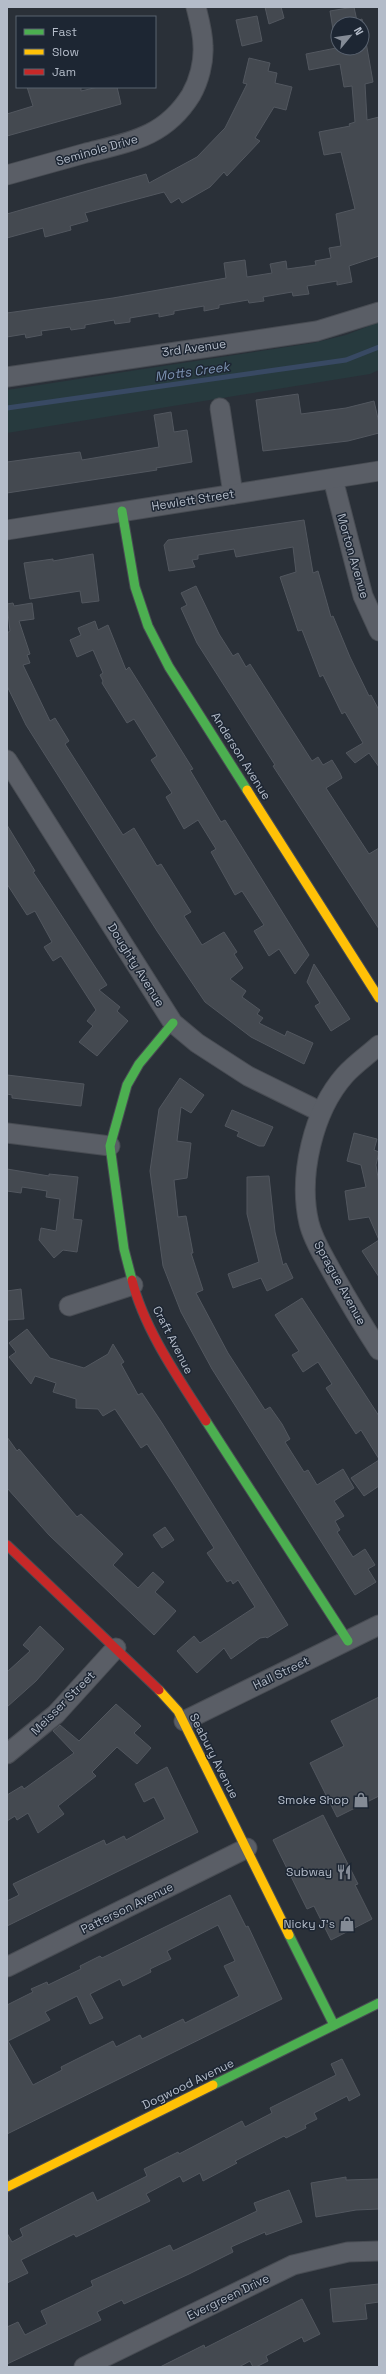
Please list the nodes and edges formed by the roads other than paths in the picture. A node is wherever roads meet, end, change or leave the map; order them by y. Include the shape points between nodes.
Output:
1 (196, 7) edge
2 (7, 175) edge
3 (379, 312) edge
4 (7, 377) edge
5 (220, 408) dead end
6 (379, 471) edge
7 (333, 479) junction
8 (233, 494) junction
9 (122, 511) junction
10 (7, 530) edge
11 (379, 631) edge
12 (7, 760) edge
13 (379, 998) edge
14 (173, 1023) junction
15 (379, 1045) edge
16 (321, 1112) junction
17 (7, 1132) edge
18 (110, 1146) junction
19 (133, 1285) junction
20 (69, 1306) dead end
21 (379, 1350) edge
22 (7, 1545) edge
23 (379, 1625) edge
24 (348, 1640) junction
25 (116, 1648) junction
26 (184, 1721) junction
27 (7, 1754) edge
28 (247, 1848) junction
29 (7, 1967) edge
30 (379, 2003) edge
31 (334, 2025) junction
32 (7, 2187) edge
33 (379, 2251) edge
34 (84, 2367) edge

1 - 2 street, Seminole Drive via 203,59 196,86 181,111 158,130 134,141
3 - 4 street, 3rd Avenue via 317,331
5 - 8 street
6 - 7 street, Hewlett Street
7 - 8 street, Hewlett Street
7 - 11 street, Morton Avenue via 363,596
8 - 9 street, Hewlett Street
9 - 10 street, Hewlett Street
9 - 13 street, Anderson Avenue via 141,610 152,635 169,667
12 - 14 street, Doughty Avenue
14 - 16 street, Doughty Avenue via 203,1047 248,1076
14 - 18 street, Craft Avenue via 139,1064 127,1086
15 - 16 street, Sprague Avenue via 345,1075
16 - 21 street, Sprague Avenue via 310,1146 306,1176 309,1223 317,1244 349,1303
17 - 18 street
18 - 19 street, Craft Avenue via 124,1249
19 - 20 street
19 - 24 street, Craft Avenue via 151,1328 177,1376
22 - 25 street, Seabury Avenue
23 - 24 street, Hall Street
24 - 26 street, Hall Street
25 - 26 street, Seabury Avenue via 162,1693
25 - 27 street, Meisser Street via 56,1714
26 - 28 street, Seabury Avenue
28 - 29 street, Patterson Avenue
28 - 31 street, Seabury Avenue
30 - 31 street, Dogwood Avenue
31 - 32 street, Dogwood Avenue
33 - 34 street, Evergreen Drive via 348,2252 293,2265

